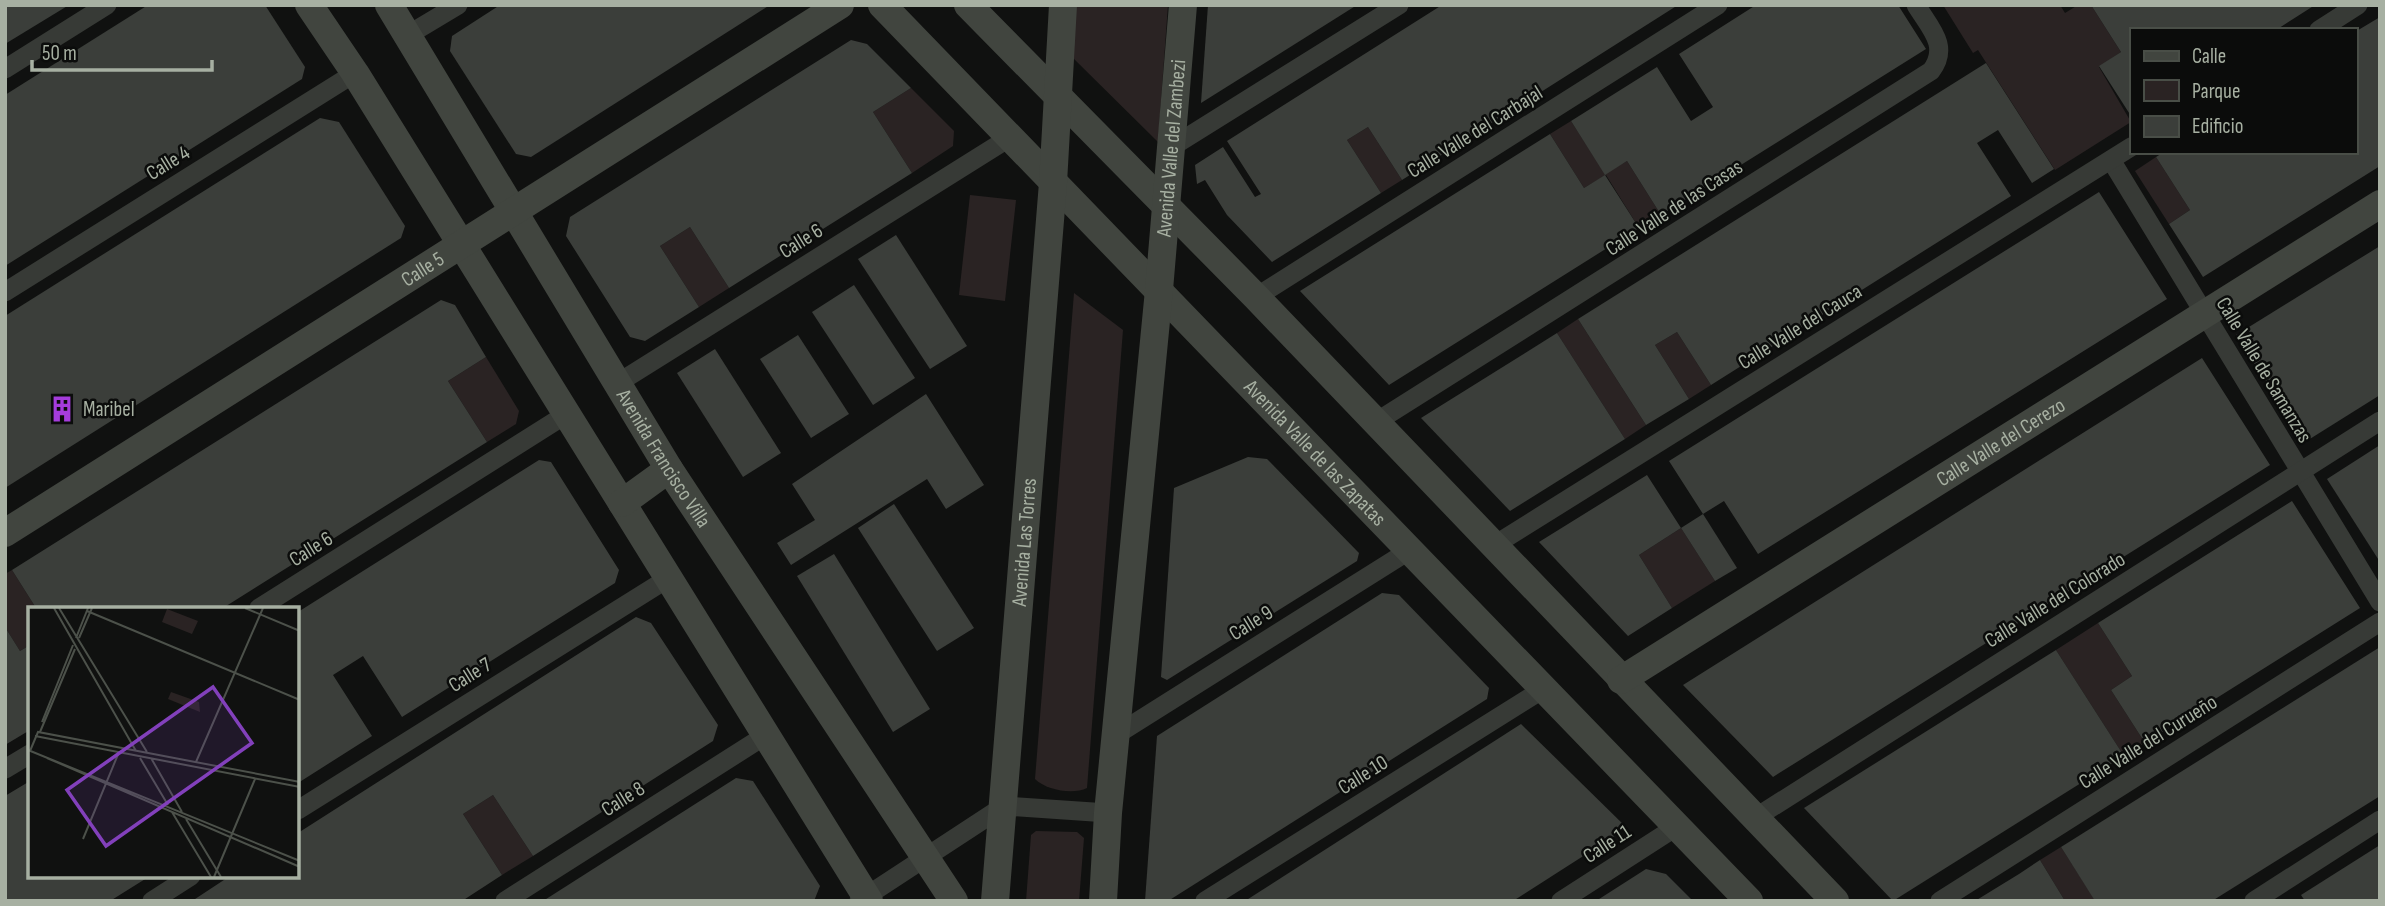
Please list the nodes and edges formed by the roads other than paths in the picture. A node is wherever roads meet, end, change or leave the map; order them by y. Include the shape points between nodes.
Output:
1 (107, 5) edge
2 (309, 5) edge
3 (389, 5) edge
4 (458, 5) edge
5 (840, 5) edge
6 (881, 5) edge
7 (968, 5) edge
8 (1063, 5) edge
9 (1183, 5) edge
10 (1399, 5) edge
11 (1718, 5) edge
12 (1916, 5) edge
13 (2358, 5) edge
14 (2322, 28) edge
15 (408, 35) junction
16 (5, 69) edge
17 (355, 73) junction
18 (1056, 95) junction
19 (1009, 138) junction
20 (2130, 148) edge
21 (1170, 149) junction
22 (2111, 160) junction
23 (1053, 183) junction
24 (2380, 204) edge
25 (1167, 209) junction
26 (514, 212) junction
27 (461, 245) junction
28 (1159, 290) junction
29 (5, 292) edge
30 (1256, 297) junction
31 (2204, 314) junction
32 (618, 383) junction
33 (565, 415) junction
34 (2380, 421) edge
35 (1376, 422) junction
36 (669, 469) junction
37 (2299, 472) junction
38 (622, 503) junction
39 (5, 533) edge
40 (1493, 546) junction
41 (1410, 550) junction
42 (667, 579) junction
43 (2380, 602) edge
44 (261, 607) edge
45 (2380, 622) edge
46 (1621, 680) junction
47 (1545, 688) junction
48 (766, 735) junction
49 (1115, 735) junction
50 (28, 755) edge
51 (5, 769) edge
52 (1004, 806) junction
53 (299, 809) edge
54 (1108, 813) junction
55 (1755, 818) junction
56 (2380, 820) edge
57 (1679, 825) junction
58 (926, 857) junction
59 (188, 878) edge
60 (865, 899) edge
61 (152, 901) edge
62 (505, 901) edge
63 (954, 901) edge
64 (995, 901) edge
65 (1103, 901) edge
66 (1205, 901) edge
67 (1561, 901) edge
68 (1749, 901) edge
69 (1835, 901) edge
70 (1940, 901) edge
71 (2254, 901) edge

1 - 16 street
2 - 17 main road
3 - 15 main road, Avenida Francisco Villa
4 - 15 street
5 - 26 main road, Calle 5
6 - 19 main road, Avenida Valle de las Zapatas
7 - 18 main road
8 - 18 main road
9 - 21 main road, Avenida Valle del Zambezi
10 - 21 street
11 - 30 street, Calle Valle del Carbajal
12 - 35 street, Calle Valle de las Casas via 1940,46 1941,55 1931,71
13 - 14 street
15 - 26 main road, Avenida Francisco Villa
17 - 27 main road
17 - 29 street, Calle 4
18 - 23 main road
18 - 25 main road
19 - 23 main road, Avenida Valle de las Zapatas
19 - 32 street, Calle 6
20 - 22 street, Calle Valle del Cauca
21 - 25 main road, Avenida Valle del Zambezi
22 - 31 street, Calle Valle de Samanzas
22 - 40 street, Calle Valle del Cauca
23 - 28 main road, Avenida Valle de las Zapatas
23 - 52 main road, Avenida Las Torres
24 - 31 main road, Calle Valle del Cerezo
25 - 28 main road, Avenida Valle del Zambezi
25 - 30 main road
26 - 27 main road, Calle 5
26 - 32 main road, Avenida Francisco Villa
27 - 33 main road
27 - 39 main road, Calle 5
28 - 41 main road, Avenida Valle de las Zapatas
28 - 49 main road
30 - 35 main road
31 - 37 street, Calle Valle de Samanzas
31 - 46 main road, Calle Valle del Cerezo
32 - 36 main road, Avenida Francisco Villa
33 - 38 main road
33 - 44 street, Calle 6
34 - 37 street, Calle Valle del Colorado
35 - 40 main road
36 - 38 main road
36 - 58 main road, Avenida Francisco Villa
37 - 43 street, Calle Valle de Samanzas
37 - 55 street, Calle Valle del Colorado
38 - 42 main road
40 - 46 main road
41 - 47 main road, Avenida Valle de las Zapatas
41 - 49 street, Calle 9
42 - 48 main road
42 - 53 street, Calle 7
45 - 70 street, Calle Valle del Curueño
46 - 55 main road
47 - 57 main road, Avenida Valle de las Zapatas
47 - 66 street, Calle 10
48 - 60 main road
48 - 62 street, Calle 8
49 - 54 main road
50 - 51 street
52 - 54 street
52 - 58 street
52 - 64 main road, Avenida Las Torres
54 - 65 main road
55 - 69 main road
56 - 71 street
57 - 67 street, Calle 11
57 - 68 main road, Avenida Valle de las Zapatas
58 - 60 street
58 - 63 main road, Avenida Francisco Villa
59 - 61 street

